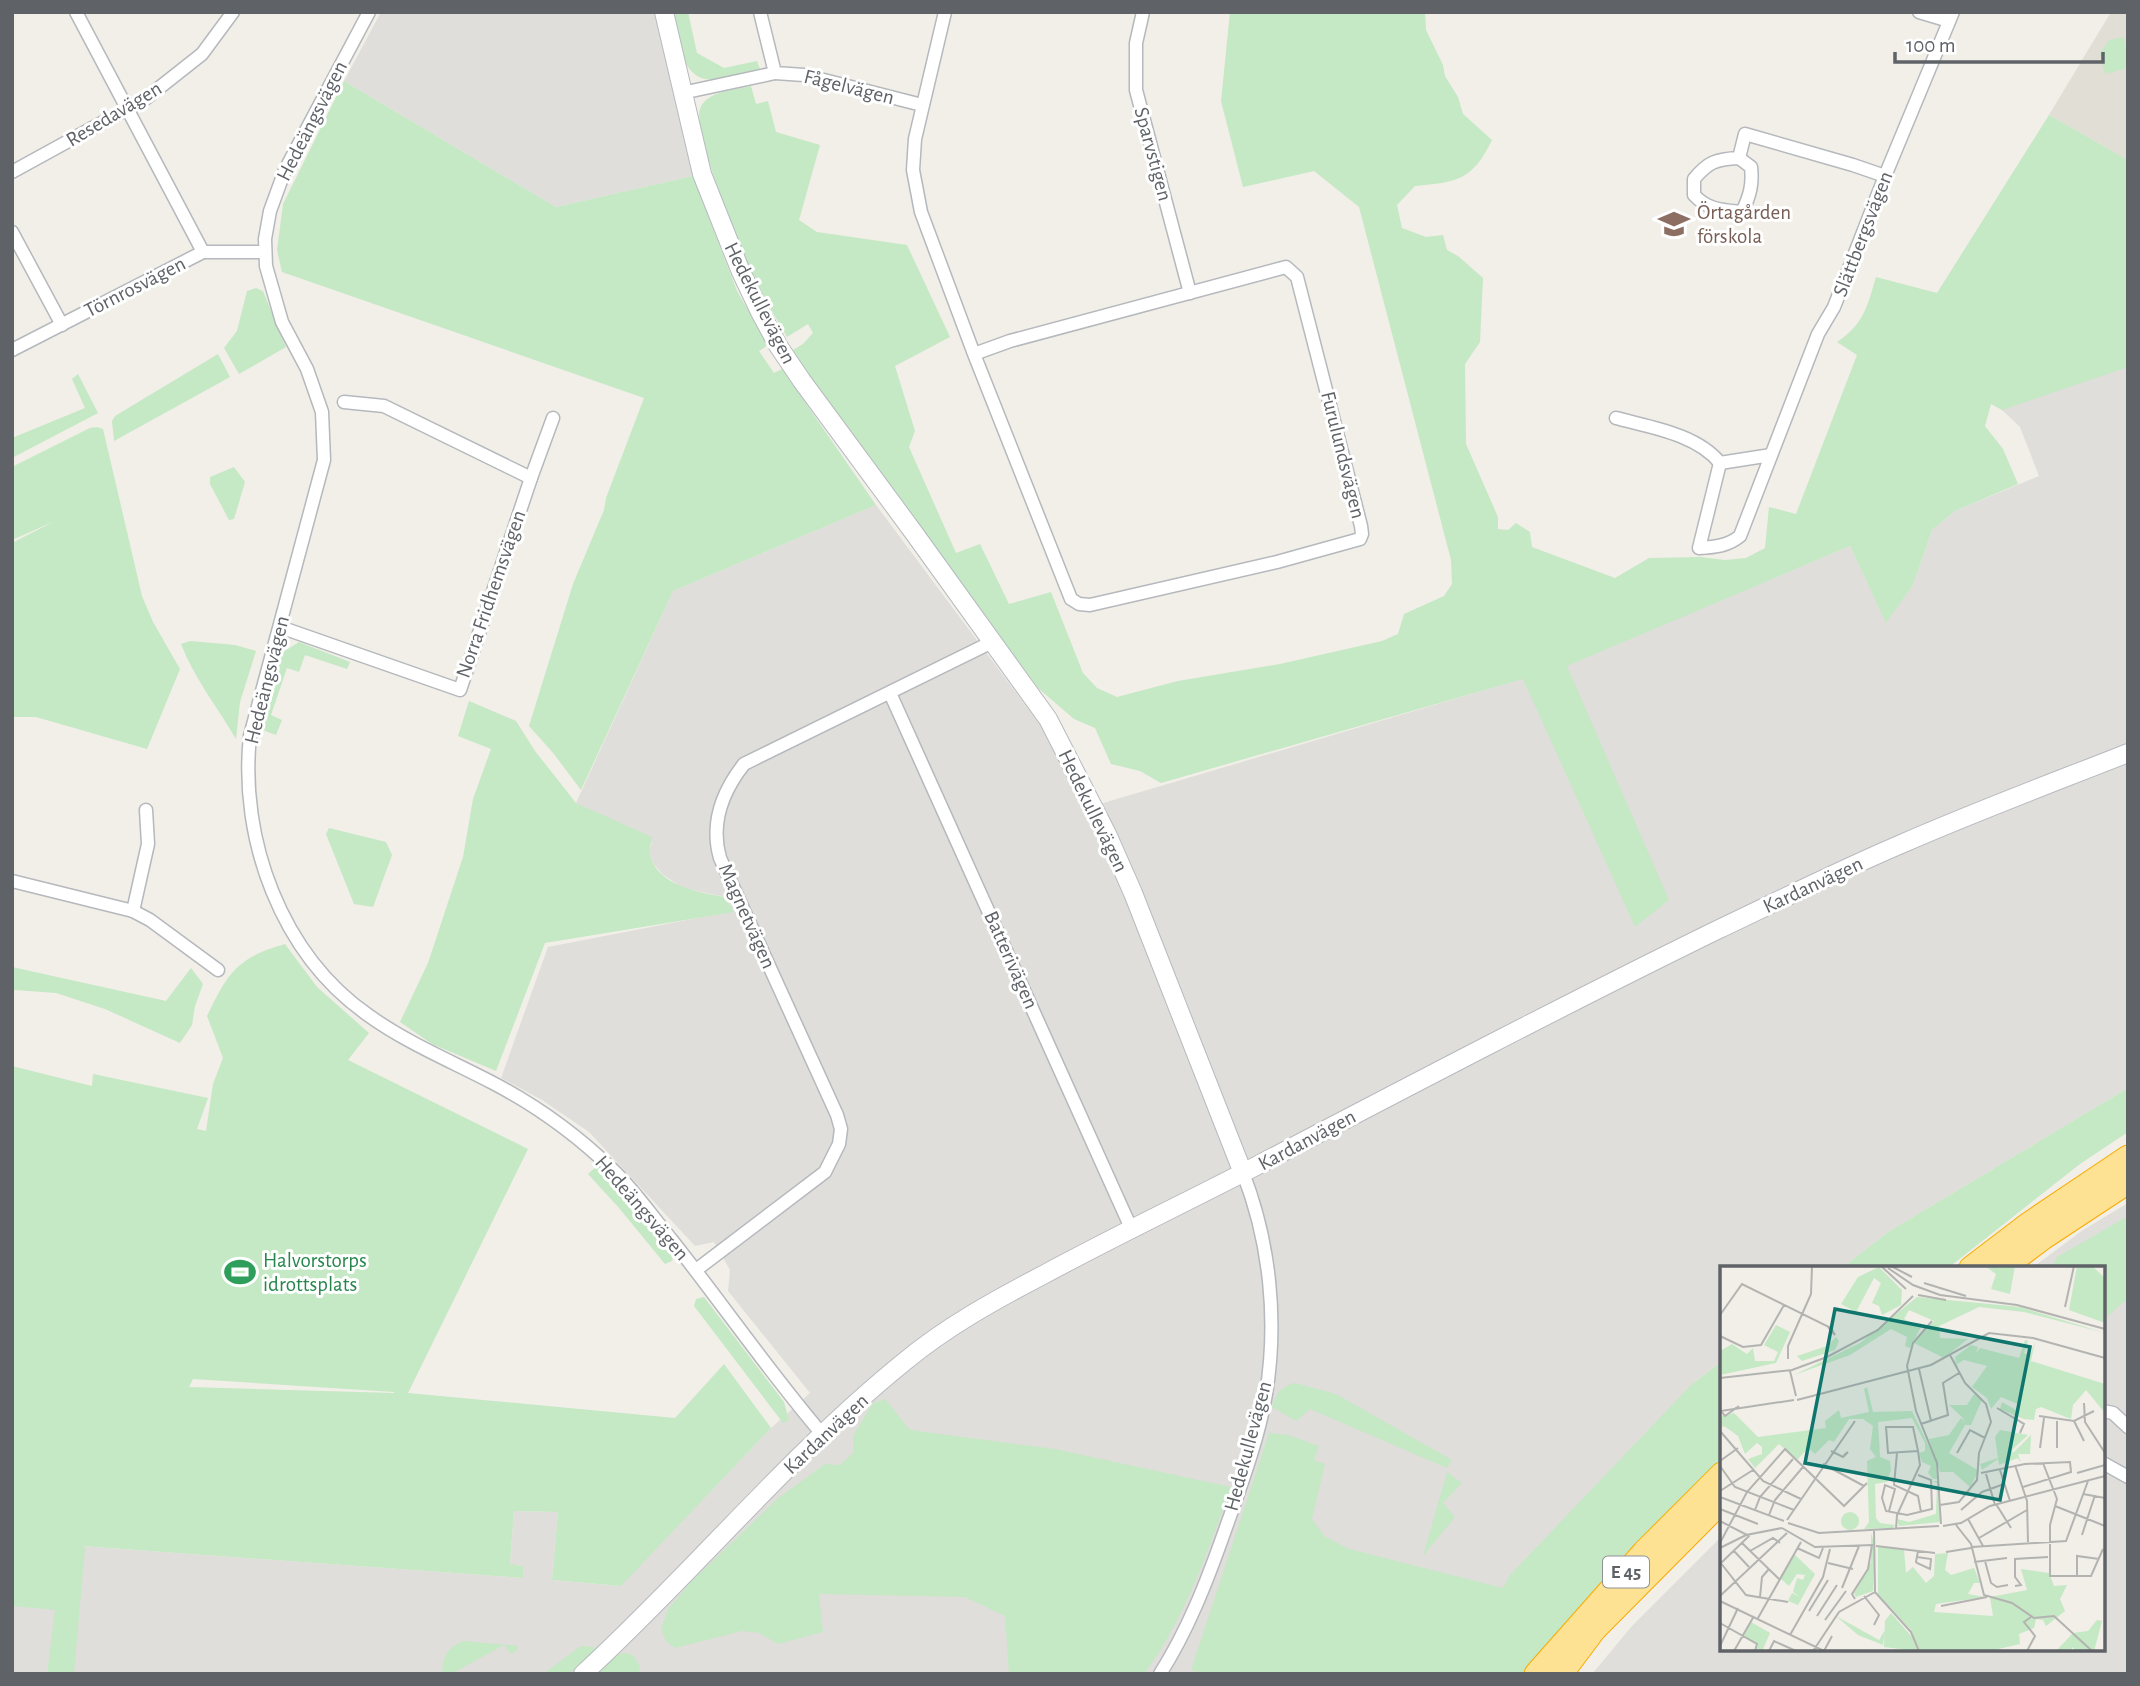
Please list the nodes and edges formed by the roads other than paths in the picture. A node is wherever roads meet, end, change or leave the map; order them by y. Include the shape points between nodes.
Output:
1 (76, 12) edge
2 (233, 12) edge
3 (369, 12) edge
4 (664, 12) edge
5 (760, 12) edge
6 (945, 12) edge
7 (1143, 12) edge
8 (1919, 12) edge
9 (1951, 17) edge
10 (775, 73) junction
11 (682, 93) junction
12 (922, 105) junction
13 (128, 109) junction
14 (1739, 158) junction
15 (12, 172) edge
16 (1885, 176) junction
17 (12, 232) edge
18 (203, 252) junction
19 (264, 252) junction
20 (1190, 293) junction
21 (62, 325) junction
22 (12, 351) edge
23 (974, 354) junction
24 (344, 402) dead end
25 (553, 418) dead end
26 (1616, 418) dead end
27 (1771, 455) junction
28 (1720, 463) junction
29 (531, 478) junction
30 (280, 627) junction
31 (992, 642) junction
32 (890, 693) junction
33 (2128, 753) edge
34 (146, 810) dead end
35 (12, 881) edge
36 (133, 911) junction
37 (218, 970) dead end
38 (2128, 1157) edge
39 (1243, 1173) junction
40 (2128, 1182) edge
41 (1131, 1228) junction
42 (1974, 1266) edge
43 (2006, 1266) edge
44 (696, 1270) junction
45 (2105, 1411) edge
46 (2128, 1427) edge
47 (822, 1435) junction
48 (2105, 1464) edge
49 (1720, 1476) edge
50 (2128, 1477) edge
51 (1720, 1503) edge
52 (583, 1674) edge
53 (1160, 1674) edge
54 (1536, 1674) edge
55 (1561, 1674) edge

1 - 13 street
2 - 13 street, Resedavägen via 202,54
3 - 19 street, Hedeängsvägen via 285,170 270,211
4 - 11 street, Hedekullevägen
5 - 10 street, Fågelvägen
6 - 12 street, Furulundsvägen
7 - 20 street, Sparvstigen via 1136,43 1136,90
8 - 9 street
9 - 16 street, Slättbergsvägen
10 - 11 street, Fågelvägen
10 - 12 street, Fågelvägen via 804,75
11 - 31 street, Hedekullevägen via 702,174 721,225 779,347
12 - 23 street, Furulundsvägen via 913,170 921,212
13 - 15 street, Resedavägen
13 - 18 street
14 - 14 street via 1721,158 1705,166 1694,179 1695,195 1705,206 1742,212 1753,181 1751,167
14 - 16 street via 1745,134
16 - 27 street, Slättbergsvägen
17 - 21 street
18 - 19 street, Törnrosvägen
18 - 21 street, Törnrosvägen
19 - 30 street, Hedeängsvägen via 282,322 307,369 322,412 324,434 320,483
20 - 23 street, Furulundsvägen
20 - 23 street, Furulundsvägen via 1286,267 1297,277 1361,526 1357,541 1079,604 1071,598
21 - 22 street, Törnrosvägen
24 - 29 street via 384,406
25 - 29 street, Norra Fridhemsvägen
26 - 28 street via 1695,443
27 - 28 street
27 - 28 street, Slättbergsvägen via 1740,536 1732,543 1699,548
29 - 30 street, Norra Fridhemsvägen via 460,690
30 - 44 street, Hedeängsvägen via 250,736 250,812 266,877 300,942 343,995 366,1014 493,1083 580,1140 615,1172
31 - 32 street, Magnetvägen
31 - 39 street, Hedekullevägen via 1048,719 1107,834
32 - 41 street, Batterivägen
32 - 44 street, Magnetvägen via 744,764 722,800 715,826 720,858 841,1129 825,1172
33 - 39 street, Kardanvägen via 1897,845 1771,904
34 - 36 street via 148,844
35 - 36 street
36 - 37 street
38 - 42 highway
39 - 41 street, Kardanvägen
39 - 53 street, Hedekullevägen via 1262,1235 1270,1293 1266,1395 1206,1584
40 - 43 highway
41 - 47 street, Kardanvägen via 950,1328 905,1361
44 - 47 street, Hedeängsvägen
45 - 46 street
47 - 52 street, Kardanvägen
48 - 50 street
49 - 54 highway, E 45 via 1644,1552
51 - 55 highway, E 45 via 1594,1630

